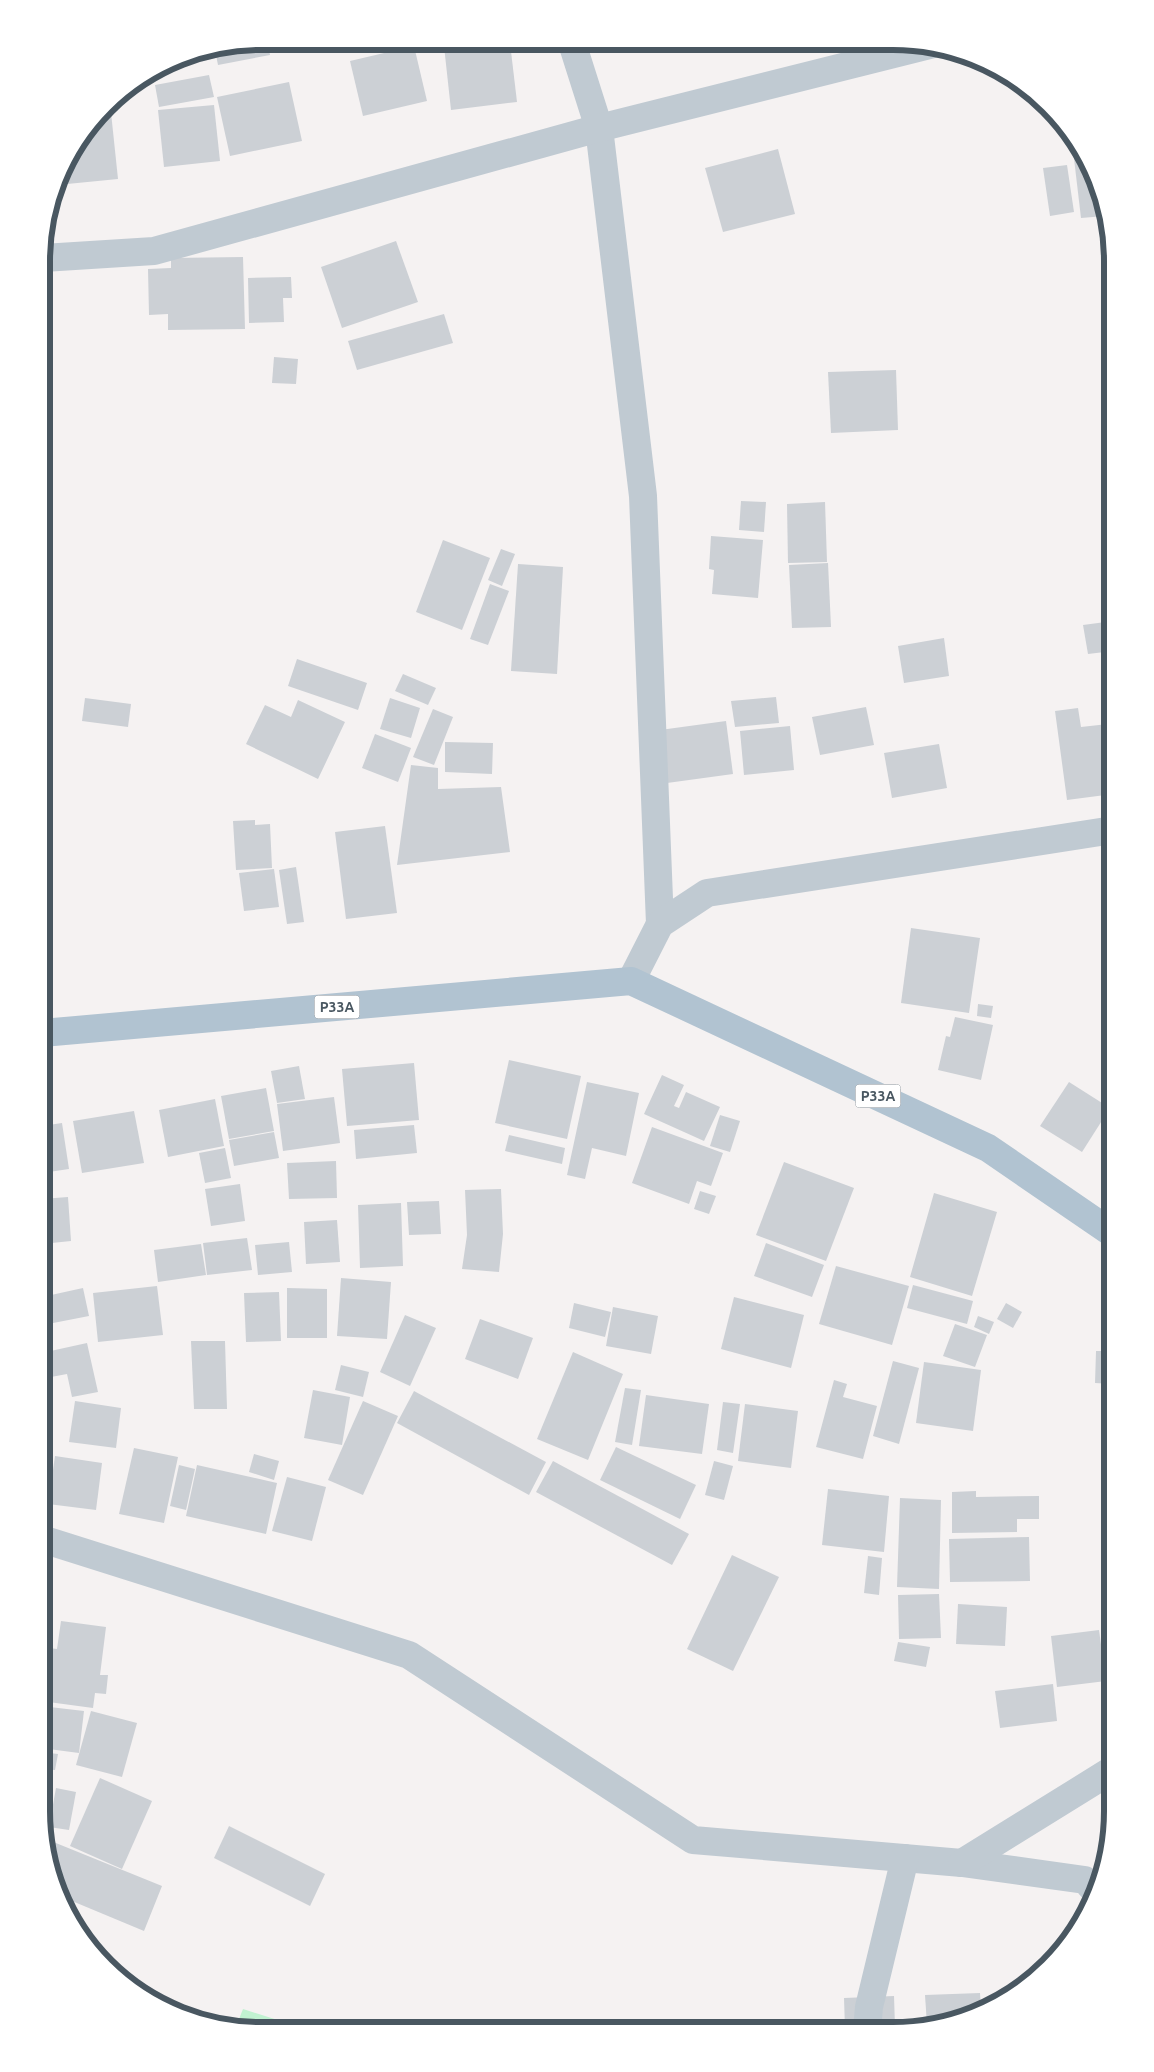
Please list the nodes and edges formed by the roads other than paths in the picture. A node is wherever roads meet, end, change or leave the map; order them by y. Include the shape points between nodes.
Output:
1 (574, 50) edge
2 (909, 50) edge
3 (599, 128) junction
4 (50, 258) edge
5 (1104, 831) edge
6 (660, 924) junction
7 (631, 981) junction
8 (50, 1032) edge
9 (1104, 1228) edge
10 (50, 1542) edge
11 (1104, 1775) edge
12 (905, 1858) junction
13 (962, 1862) junction
14 (1090, 1886) edge
15 (868, 2022) edge

1 - 3 street
2 - 3 street
3 - 4 street via 154,251
3 - 6 street via 643,496
5 - 6 street via 707,893
6 - 7 street
7 - 8 main road, P33A
7 - 9 main road, P33A via 988,1148
10 - 12 street via 409,1655 693,1840
11 - 13 street
12 - 13 street
12 - 15 street
13 - 14 street via 1085,1880

